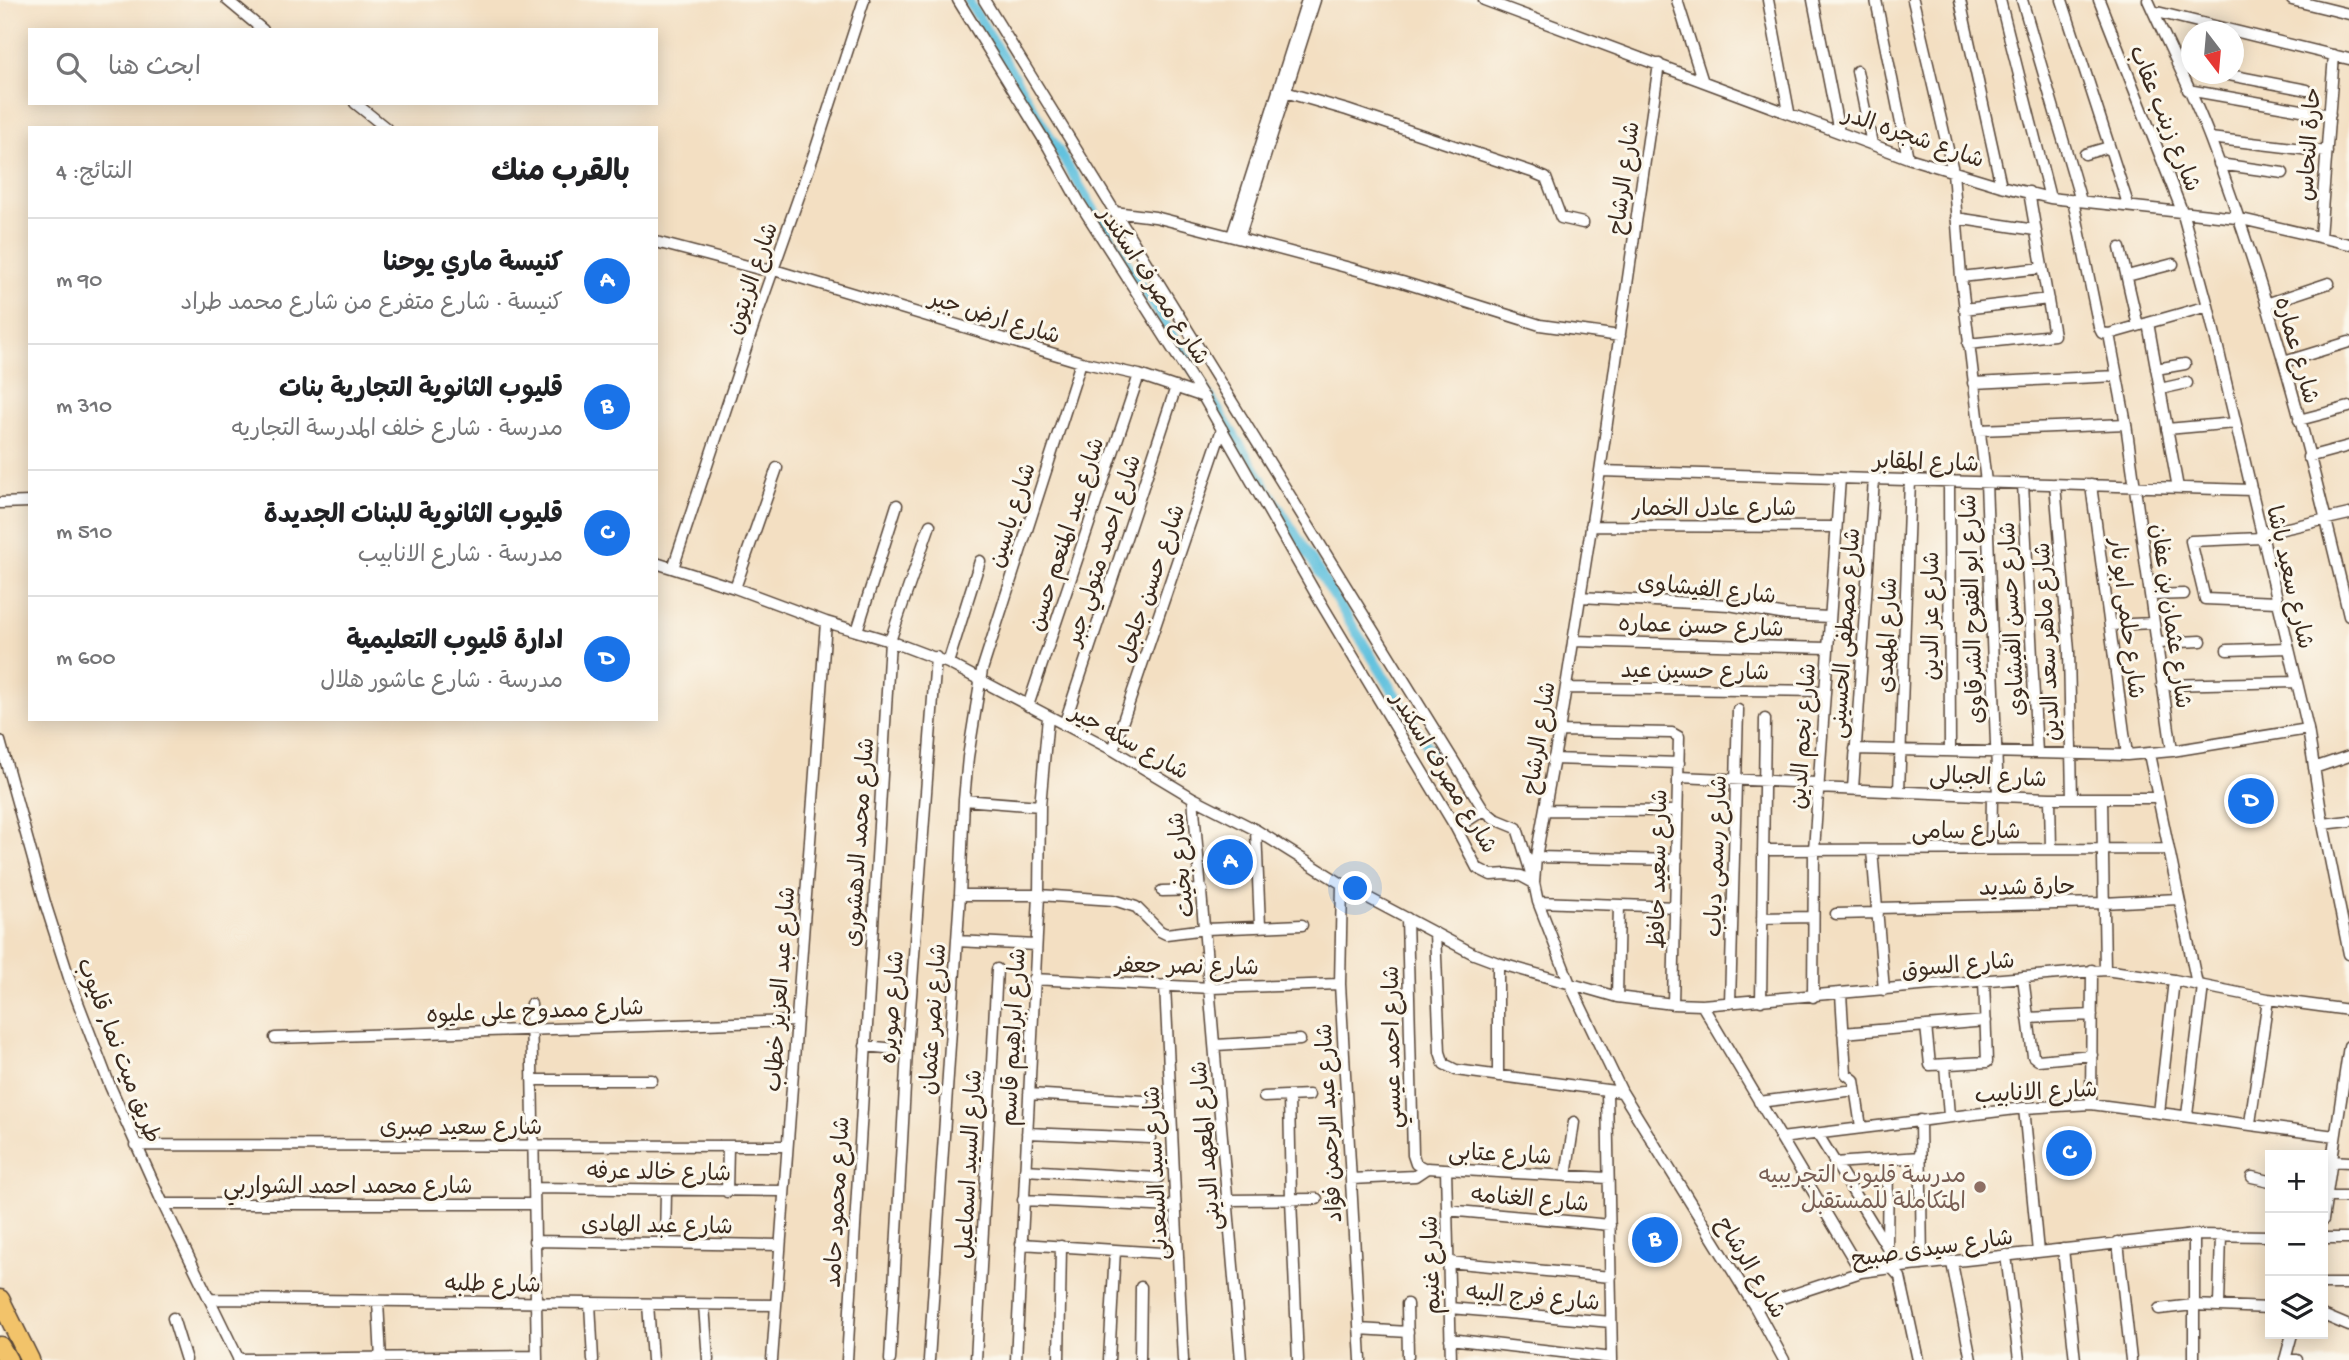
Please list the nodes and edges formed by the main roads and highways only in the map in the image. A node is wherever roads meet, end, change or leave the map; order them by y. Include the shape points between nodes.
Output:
1 (0, 1299) edge
2 (0, 1346) edge
3 (8, 1360) edge
4 (30, 1360) edge

1 - 4 highway
2 - 3 highway

